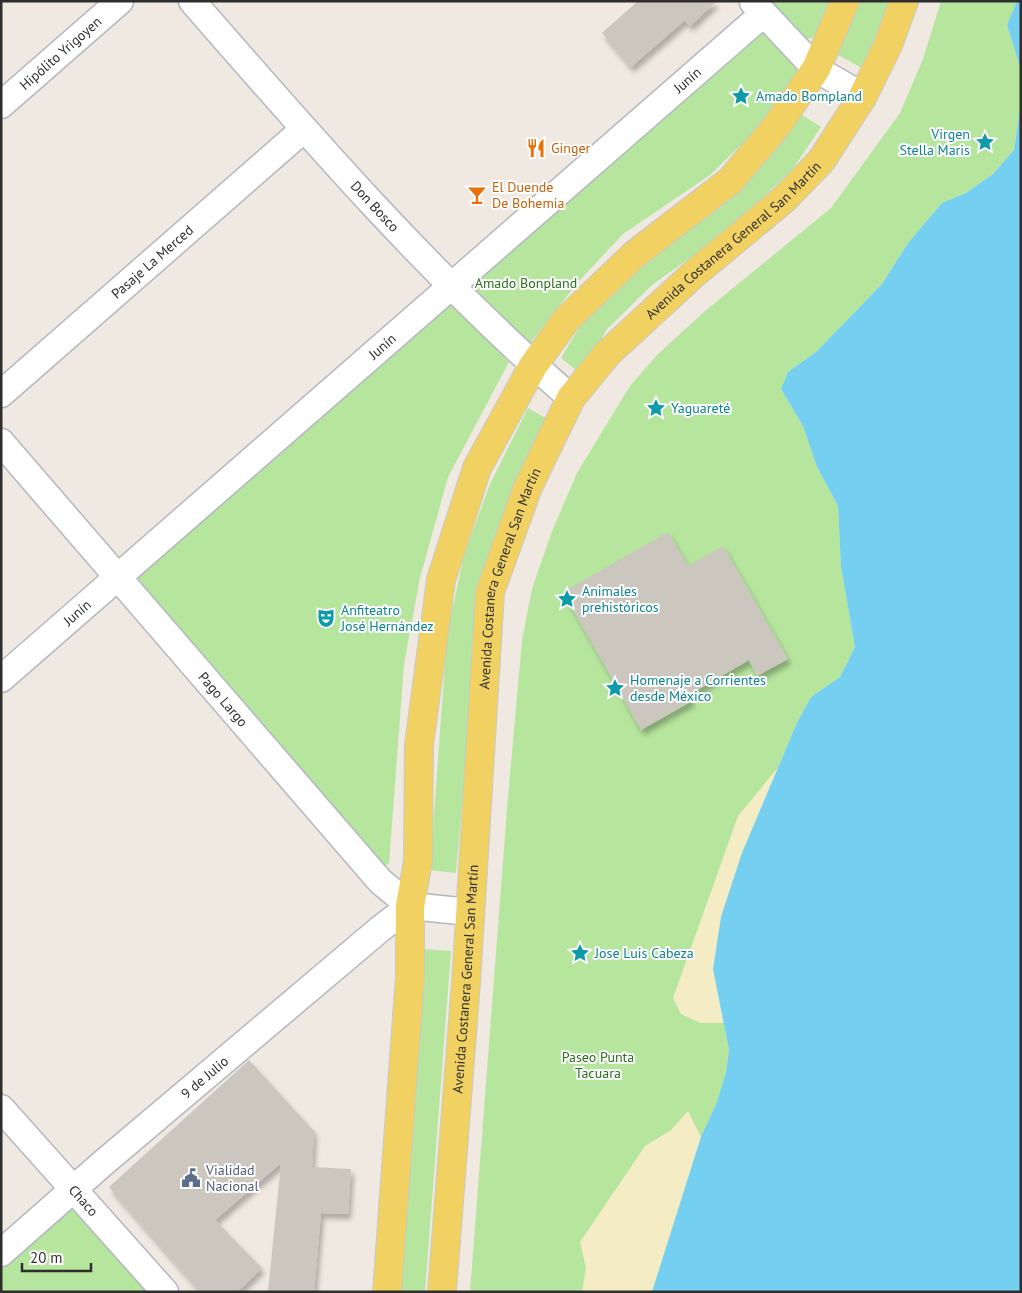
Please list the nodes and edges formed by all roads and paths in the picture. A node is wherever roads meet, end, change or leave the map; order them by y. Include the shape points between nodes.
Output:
1 (120, 1) edge
2 (192, 1) edge
3 (845, 1) edge
4 (904, 1) edge
5 (758, 8) edge
6 (816, 69) junction
7 (863, 96) junction
8 (1, 104) edge
9 (304, 129) junction
10 (451, 286) junction
11 (534, 366) junction
12 (1, 394) edge
13 (571, 398) junction
14 (1, 442) edge
15 (117, 577) junction
16 (1, 679) edge
17 (410, 906) junction
18 (470, 912) junction
19 (1, 1108) edge
20 (74, 1190) junction
21 (1, 1253) edge
22 (165, 1292) edge
23 (387, 1292) edge
24 (442, 1292) edge

1 - 8 street, Hipólito Yrigoyen
2 - 9 street, Don Bosco
3 - 6 main road
4 - 7 main road, Avenida Costanera General San Martín via 888,45
5 - 6 street
5 - 10 street, Junín
6 - 7 street
6 - 11 main road via 775,128 730,181 635,254 594,291 566,320
7 - 13 main road, Avenida Costanera General San Martín via 815,168 783,200 608,352
9 - 10 street, Don Bosco
9 - 12 street, Pasaje La Merced
10 - 11 street, Don Bosco
10 - 15 street, Junín
11 - 13 street, Don Bosco
11 - 17 main road via 477,468 441,580 418,745 418,861
13 - 18 main road, Avenida Costanera General San Martín via 528,488 490,592
14 - 15 street, Pago Largo
15 - 16 street, Junín
15 - 17 street, Pago Largo via 380,881
17 - 18 street
17 - 20 street, 9 de Julio
17 - 23 main road via 410,976
18 - 24 main road, Avenida Costanera General San Martín
19 - 20 street, Chaco
20 - 21 street, 9 de Julio
20 - 22 street, Chaco

